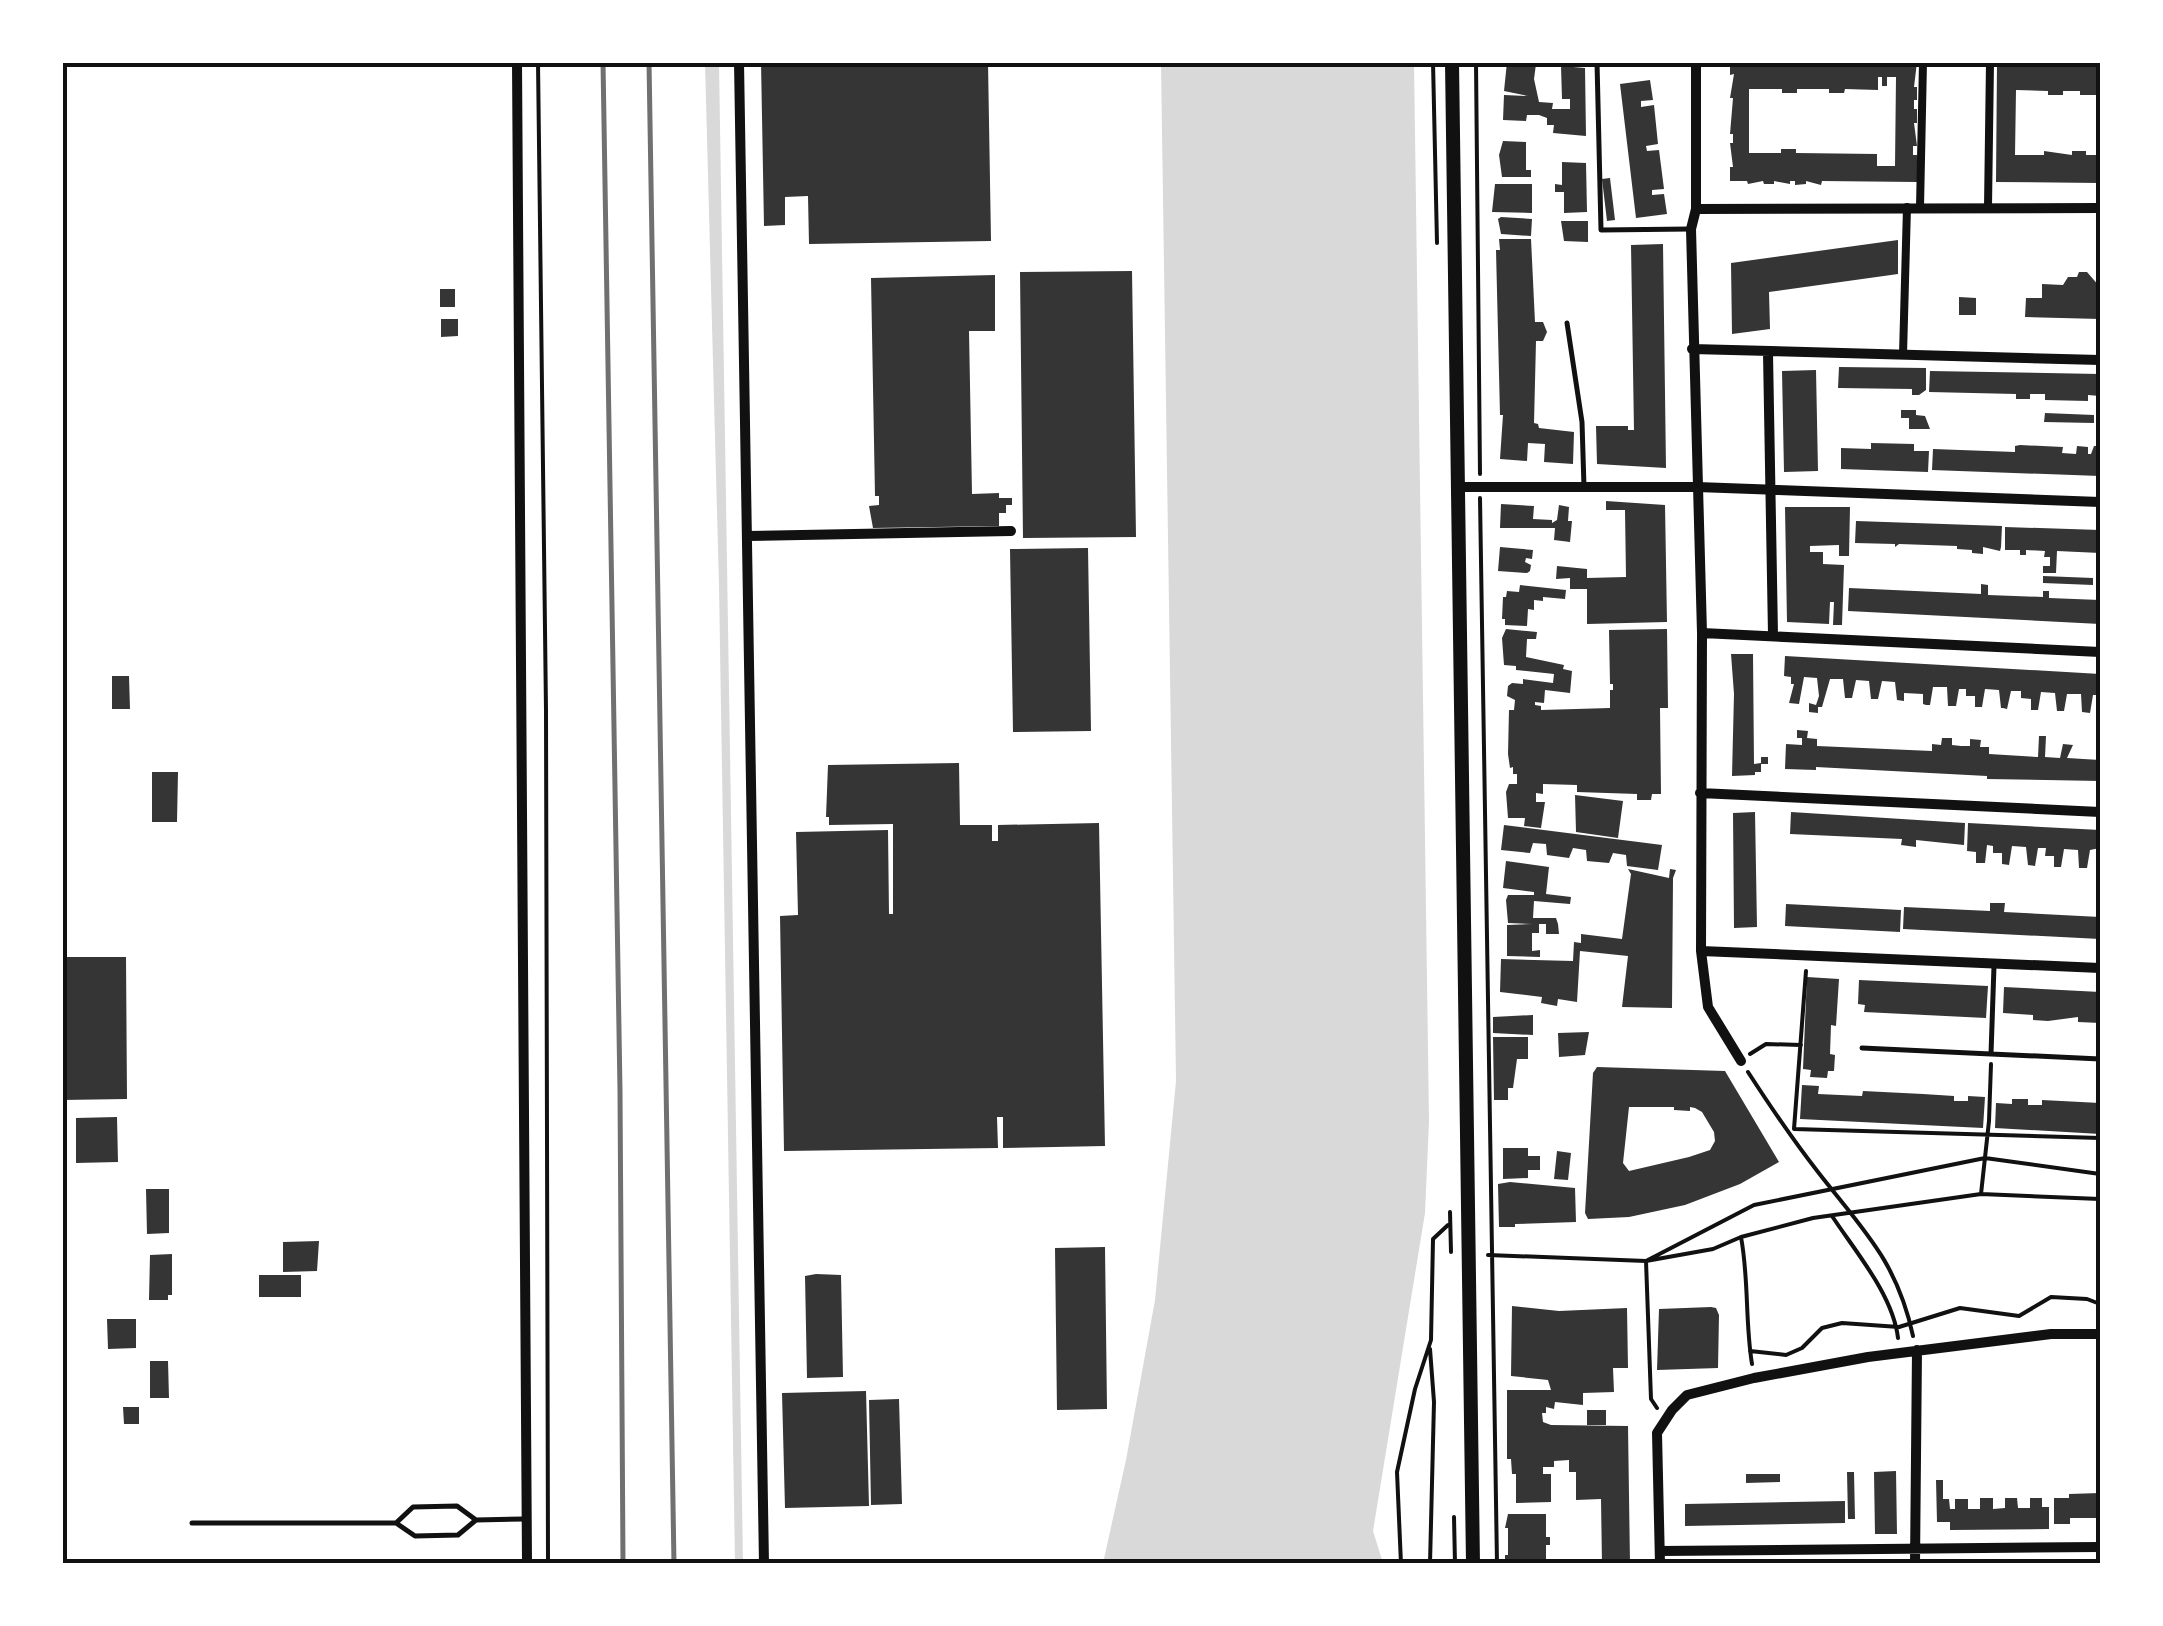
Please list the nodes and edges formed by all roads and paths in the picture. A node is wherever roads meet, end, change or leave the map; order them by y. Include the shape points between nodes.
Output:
1 (518, 62) edge
2 (538, 62) edge
3 (738, 62) edge
4 (1452, 62) edge
5 (1476, 62) edge
6 (1597, 62) edge
7 (1696, 62) edge
8 (1923, 62) edge
9 (1990, 62) edge
10 (1907, 207) junction
11 (1920, 207) junction
12 (1988, 207) junction
13 (2100, 208) edge
14 (1696, 209) junction
15 (1691, 229) junction
16 (1567, 323) dead end
17 (1692, 349) junction
18 (1768, 353) junction
19 (1903, 355) junction
20 (2100, 360) edge
21 (1458, 487) junction
22 (1584, 487) junction
23 (1697, 487) junction
24 (1480, 488) junction
25 (1769, 490) junction
26 (2100, 502) edge
27 (1011, 532) dead end
28 (747, 536) junction
29 (1702, 633) junction
30 (1773, 635) junction
31 (2100, 652) edge
32 (1700, 793) junction
33 (2100, 812) edge
34 (1701, 950) junction
35 (1807, 954) junction
36 (1994, 963) junction
37 (2100, 968) edge
38 (1801, 1046) junction
39 (1862, 1048) dead end
40 (1992, 1054) junction
41 (2100, 1059) edge
42 (1740, 1061) junction
43 (1987, 1134) junction
44 (2100, 1138) edge
45 (1985, 1158) junction
46 (2100, 1174) edge
47 (1833, 1192) junction
48 (1980, 1194) junction
49 (2100, 1200) edge
50 (1852, 1215) junction
51 (1832, 1216) junction
52 (1449, 1225) dead end
53 (1742, 1237) junction
54 (1490, 1255) junction
55 (1468, 1256) junction
56 (1646, 1261) junction
57 (2100, 1304) edge
58 (1911, 1326) junction
59 (1897, 1328) junction
60 (2100, 1334) edge
61 (1430, 1346) junction
62 (1750, 1350) junction
63 (1916, 1350) junction
64 (1899, 1353) junction
65 (1754, 1378) junction
66 (1665, 1420) junction
67 (527, 1519) junction
68 (476, 1520) junction
69 (192, 1523) dead end
70 (396, 1523) junction
71 (1485, 1536) dead end
72 (1497, 1536) junction
73 (1915, 1547) junction
74 (2066, 1547) junction
75 (2100, 1547) edge
76 (1660, 1558) edge
77 (528, 1564) edge
78 (548, 1564) edge
79 (764, 1564) edge
80 (1401, 1564) edge
81 (1430, 1564) edge
82 (1473, 1564) edge
83 (1497, 1564) edge
84 (1915, 1564) edge
85 (2067, 1564) edge

1 - 67 street
2 - 78 path
3 - 28 street
4 - 21 main road
5 - 24 path
6 - 15 lane via 1601,230
7 - 14 street
8 - 11 street
9 - 12 street
10 - 11 street
10 - 14 street
10 - 19 street
11 - 12 street
12 - 13 street
14 - 15 street
15 - 17 street
16 - 22 lane
17 - 18 street
17 - 23 street
18 - 19 street
18 - 25 street
19 - 20 street
21 - 24 street
21 - 55 main road
22 - 23 street
22 - 24 street
23 - 25 street
23 - 29 street
24 - 54 path
25 - 26 street
25 - 30 street
27 - 28 street
28 - 79 street
29 - 30 street
29 - 32 street
30 - 31 street
32 - 33 street
32 - 34 street
34 - 35 street
34 - 42 street via 1708,1007
35 - 36 street
35 - 38 path
36 - 37 street
36 - 40 lane
38 - 42 path via 1766,1044
38 - 43 path via 1794,1130
39 - 40 lane
40 - 41 lane
40 - 43 path
42 - 47 path
43 - 44 path
43 - 45 path
45 - 46 path
45 - 47 path
45 - 48 path
47 - 50 path
47 - 56 path via 1754,1205
48 - 49 path
48 - 50 path
50 - 51 path
50 - 58 path via 1896,1277
51 - 53 path
51 - 59 path
52 - 61 path via 1433,1239
53 - 56 path
53 - 62 path
54 - 55 path
54 - 56 path
54 - 72 path
55 - 82 main road
56 - 66 path via 1651,1399
57 - 58 path via 2050,1297 2019,1316 1960,1308
58 - 59 path
58 - 63 path
59 - 62 path via 1842,1323 1822,1328 1786,1354
59 - 64 path
60 - 63 street
61 - 80 path via 1397,1472
61 - 81 path
62 - 65 path
63 - 64 street
63 - 73 street
64 - 65 street
65 - 66 street via 1687,1396
66 - 76 street via 1657,1433
67 - 68 lane
67 - 77 street
68 - 70 lane via 458,1536 415,1536
68 - 70 lane via 457,1506 413,1506
69 - 70 lane
71 - 72 path
72 - 83 path
73 - 74 street
73 - 76 street
73 - 84 street
74 - 75 street
74 - 85 street

